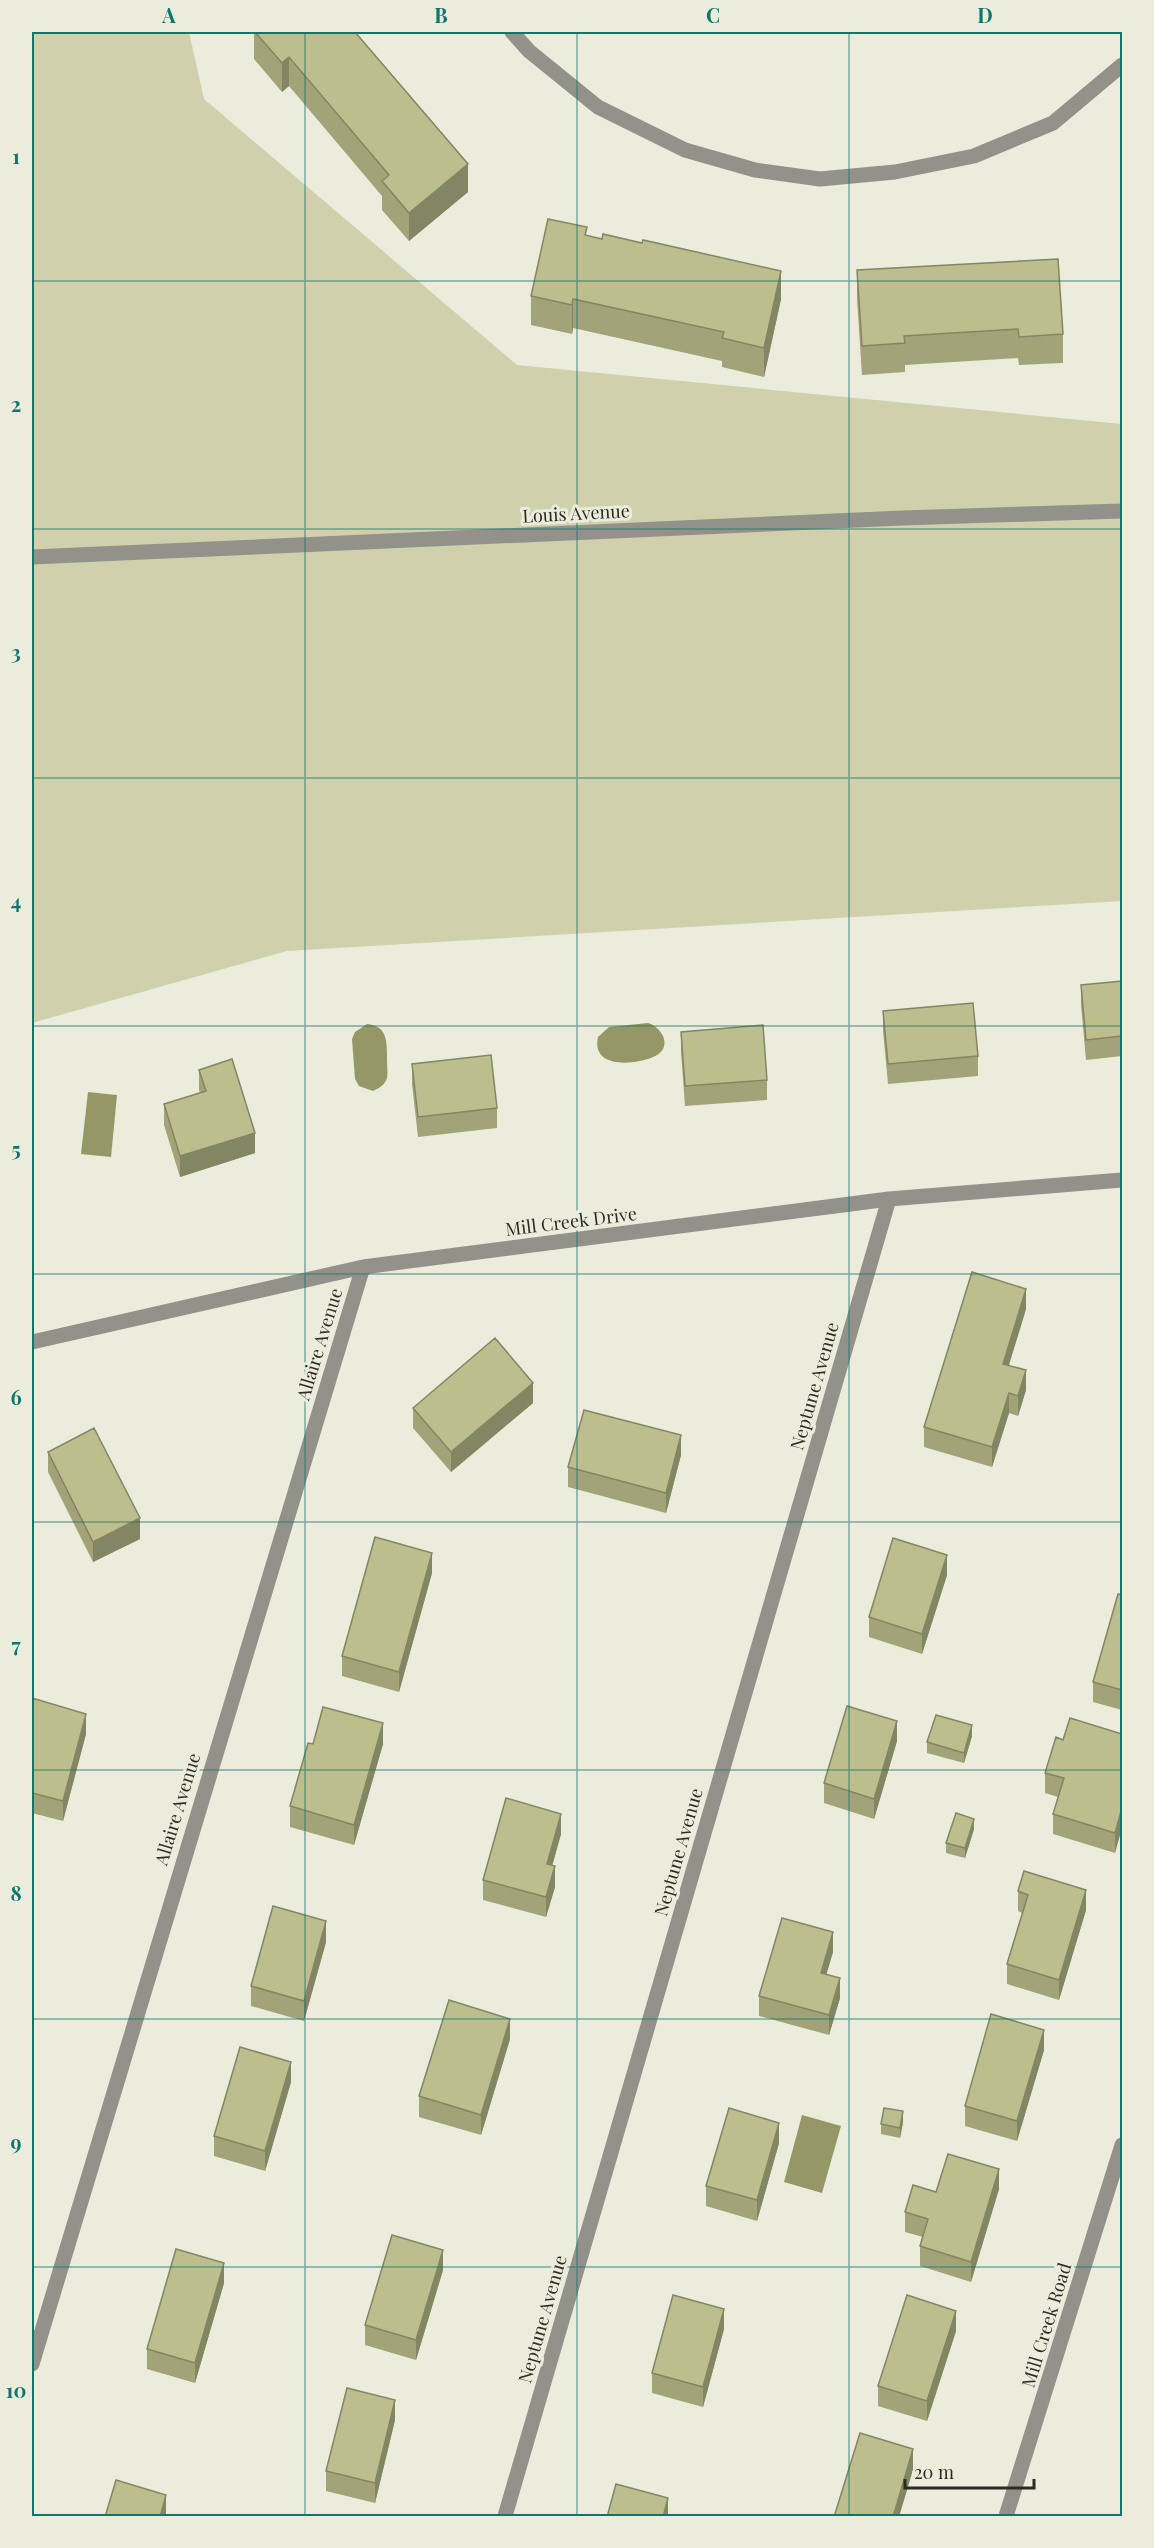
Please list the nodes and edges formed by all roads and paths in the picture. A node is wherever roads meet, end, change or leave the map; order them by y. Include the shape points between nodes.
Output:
1 (512, 32) edge
2 (1122, 65) edge
3 (1122, 511) edge
4 (32, 557) edge
5 (1122, 1180) edge
6 (889, 1199) junction
7 (363, 1267) junction
8 (32, 1342) edge
9 (1122, 2145) edge
10 (32, 2364) edge
11 (505, 2517) edge
12 (1006, 2517) edge

1 - 2 street via 529,51 598,107 675,145 755,170 820,179 895,172 974,156 1053,123
3 - 4 street, Louis Avenue
5 - 6 street, Mill Creek Drive
6 - 7 street, Mill Creek Drive
6 - 11 street, Neptune Avenue
7 - 8 street, Mill Creek Drive
7 - 10 street, Allaire Avenue
9 - 12 street, Mill Creek Road

